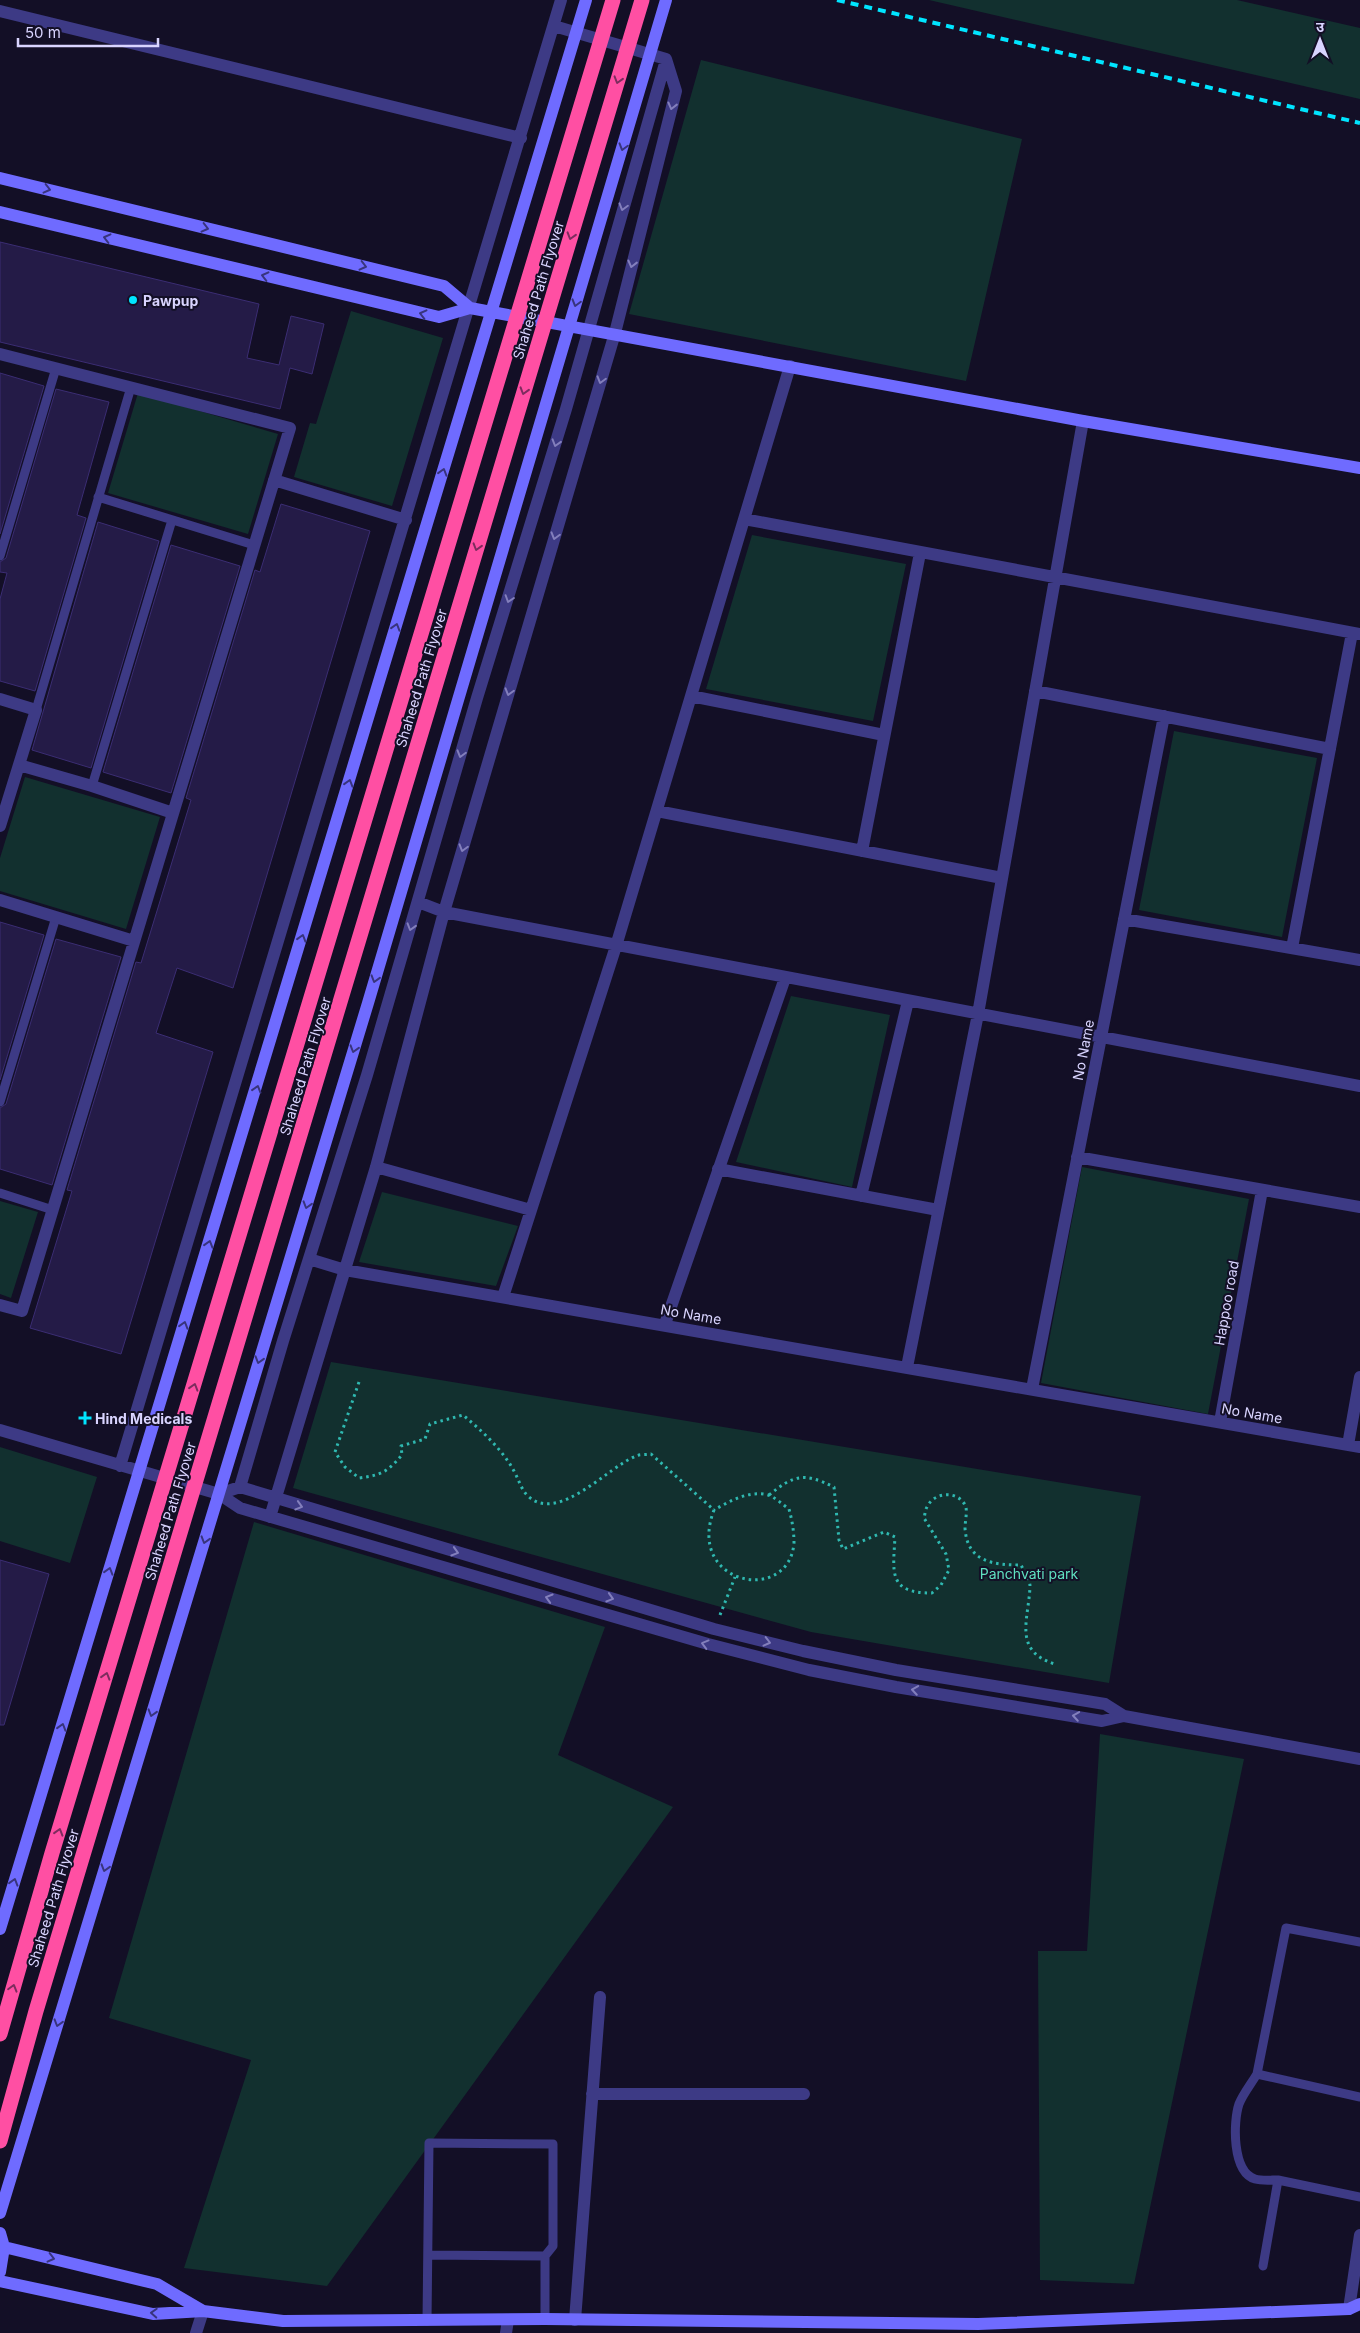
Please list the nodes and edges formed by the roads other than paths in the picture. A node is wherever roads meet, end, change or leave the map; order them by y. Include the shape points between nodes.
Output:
1 (562, 0) edge
2 (586, 0) edge
3 (614, 0) edge
4 (642, 0) edge
5 (666, 0) edge
6 (0, 12) edge
7 (554, 26) junction
8 (666, 59) junction
9 (521, 138) junction
10 (0, 178) edge
11 (0, 212) edge
12 (470, 308) junction
13 (588, 329) junction
14 (615, 333) junction
15 (0, 354) edge
16 (790, 366) junction
17 (56, 368) junction
18 (131, 387) junction
19 (1084, 421) junction
20 (1360, 468) edge
21 (274, 480) junction
22 (98, 497) junction
23 (744, 519) junction
24 (172, 520) junction
25 (406, 520) junction
26 (254, 545) junction
27 (920, 553) junction
28 (0, 556) edge
29 (1055, 579) junction
30 (1356, 633) edge
31 (1035, 691) junction
32 (691, 696) junction
33 (0, 700) edge
34 (36, 710) junction
35 (1164, 716) junction
36 (884, 735) junction
37 (1330, 749) junction
38 (18, 765) junction
39 (92, 786) junction
40 (657, 811) junction
41 (173, 814) junction
42 (0, 826) edge
43 (862, 851) junction
44 (1002, 878) junction
45 (0, 900) edge
46 (418, 902) junction
47 (444, 912) junction
48 (56, 917) junction
49 (1124, 919) junction
50 (134, 941) junction
51 (616, 946) junction
52 (1292, 948) junction
53 (1360, 960) edge
54 (785, 978) junction
55 (908, 1001) junction
56 (978, 1014) junction
57 (1101, 1038) junction
58 (1360, 1086) edge
59 (0, 1102) edge
60 (1077, 1157) junction
61 (376, 1167) junction
62 (718, 1169) junction
63 (1262, 1190) junction
64 (0, 1192) edge
65 (861, 1196) junction
66 (1360, 1208) edge
67 (53, 1210) junction
68 (531, 1210) junction
69 (938, 1210) junction
70 (309, 1259) junction
71 (345, 1270) junction
72 (503, 1297) junction
73 (0, 1305) edge
74 (665, 1324) junction
75 (907, 1367) junction
76 (1360, 1377) edge
77 (1032, 1389) junction
78 (1220, 1422) junction
79 (0, 1430) edge
80 (1354, 1446) edge
81 (120, 1466) junction
82 (140, 1472) junction
83 (240, 1488) junction
84 (219, 1494) junction
85 (276, 1499) junction
86 (270, 1517) junction
87 (1124, 1716) junction
88 (1360, 1759) edge
89 (0, 1929) edge
90 (1360, 1942) edge
91 (600, 1997) dead end
92 (0, 2034) edge
93 (1257, 2074) junction
94 (592, 2094) junction
95 (804, 2094) dead end
96 (1360, 2097) edge
97 (0, 2141) edge
98 (1278, 2180) junction
99 (1360, 2197) edge
100 (0, 2213) edge
101 (0, 2232) edge
102 (1360, 2235) edge
103 (4, 2247) junction
104 (429, 2255) junction
105 (545, 2256) junction
106 (1263, 2266) dead end
107 (0, 2272) edge
108 (0, 2281) edge
109 (1356, 2309) edge
110 (203, 2311) junction
111 (545, 2319) junction
112 (508, 2320) junction
113 (575, 2320) junction
114 (428, 2321) junction
115 (978, 2328) edge
116 (196, 2333) edge
117 (506, 2333) edge

1 - 7 street
82 -> 2 street
92 -> 3 highway, Shaheed Path Flyover via 58,1833
4 -> 97 highway, Shaheed Path Flyover via 36,2011
5 -> 84 street
6 - 9 street
7 - 8 street
7 - 9 street
8 -> 13 street
8 -> 14 street via 676,91
9 - 12 street
10 -> 12 street via 444,286
12 -> 11 street via 439,318
12 - 13 street
12 - 25 street
13 - 14 street
13 -> 46 street
14 - 16 street
14 -> 47 street
15 - 17 street
16 - 19 street
16 - 23 street
17 - 18 street
17 - 28 lane
18 - 21 street via 290,428
18 - 22 lane
19 - 20 street
19 - 29 street
21 - 25 street
21 - 26 street
22 - 24 lane
22 - 34 lane
23 - 27 street
23 - 32 street
24 - 26 lane
24 - 39 lane
25 - 81 street
26 - 41 street
27 - 29 street
27 - 36 street
29 - 30 street
29 - 31 street
30 - 37 street
31 - 35 street
31 - 44 street
32 - 36 street
32 - 40 street
33 - 34 street
34 - 38 street
35 - 37 street
35 - 49 street, No Name
36 - 43 street
37 - 52 street
38 - 39 street
38 - 42 street
39 - 41 street
40 - 43 street
40 - 51 street
41 - 50 street
43 - 44 street
44 - 56 street
45 - 48 street
46 - 47 street
46 -> 70 street
47 - 51 street
47 - 61 street
48 - 50 street
48 - 59 lane
49 - 52 street
49 - 57 street, No Name
50 - 67 street
51 - 54 street
51 - 68 street
52 - 53 street
54 - 55 street
54 - 62 street
55 - 56 street
55 - 65 street
56 - 57 street
56 - 69 street
57 - 58 street
57 - 60 street, No Name
60 - 63 street
60 - 77 street, No Name
61 - 68 street
61 - 71 street
62 - 65 street
62 - 74 street
63 - 66 street
63 - 78 street, Happoo road
64 - 67 lane
65 - 69 street
67 - 73 street via 22,1311
68 - 72 street
69 - 75 street
70 - 71 street, No Name
70 - 83 street
71 - 72 street, No Name
71 - 85 street
72 - 74 street, No Name
74 - 75 street, No Name
75 - 77 street, No Name
76 - 80 street, No Name
77 - 78 street, No Name
78 - 80 street, No Name
79 - 81 street
81 - 82 street
82 - 84 street
89 -> 82 street
83 - 84 street
83 - 85 street
84 - 86 street via 240,1508
84 -> 100 street
85 - 86 street
85 -> 87 street via 714,1629 896,1670 1105,1704
87 -> 86 street via 1102,1721 809,1670 708,1644
87 - 88 street
90 - 93 lane via 1286,1928
91 - 94 street
93 - 96 lane
93 - 98 lane via 1240,2104 1236,2145 1245,2172 1254,2178
94 - 95 street
94 - 113 street
98 - 99 lane
98 - 106 lane
101 - 103 street
102 - 109 street
103 - 107 street
103 -> 110 street via 157,2284
104 - 105 lane
104 - 105 lane via 430,2143 553,2144 553,2246
104 - 114 lane
105 - 111 lane
110 -> 108 street via 153,2314
109 - 115 street
110 - 114 street via 282,2321
110 - 116 street
111 - 112 street
111 - 113 street
112 - 114 street
112 - 117 street
113 - 115 street

